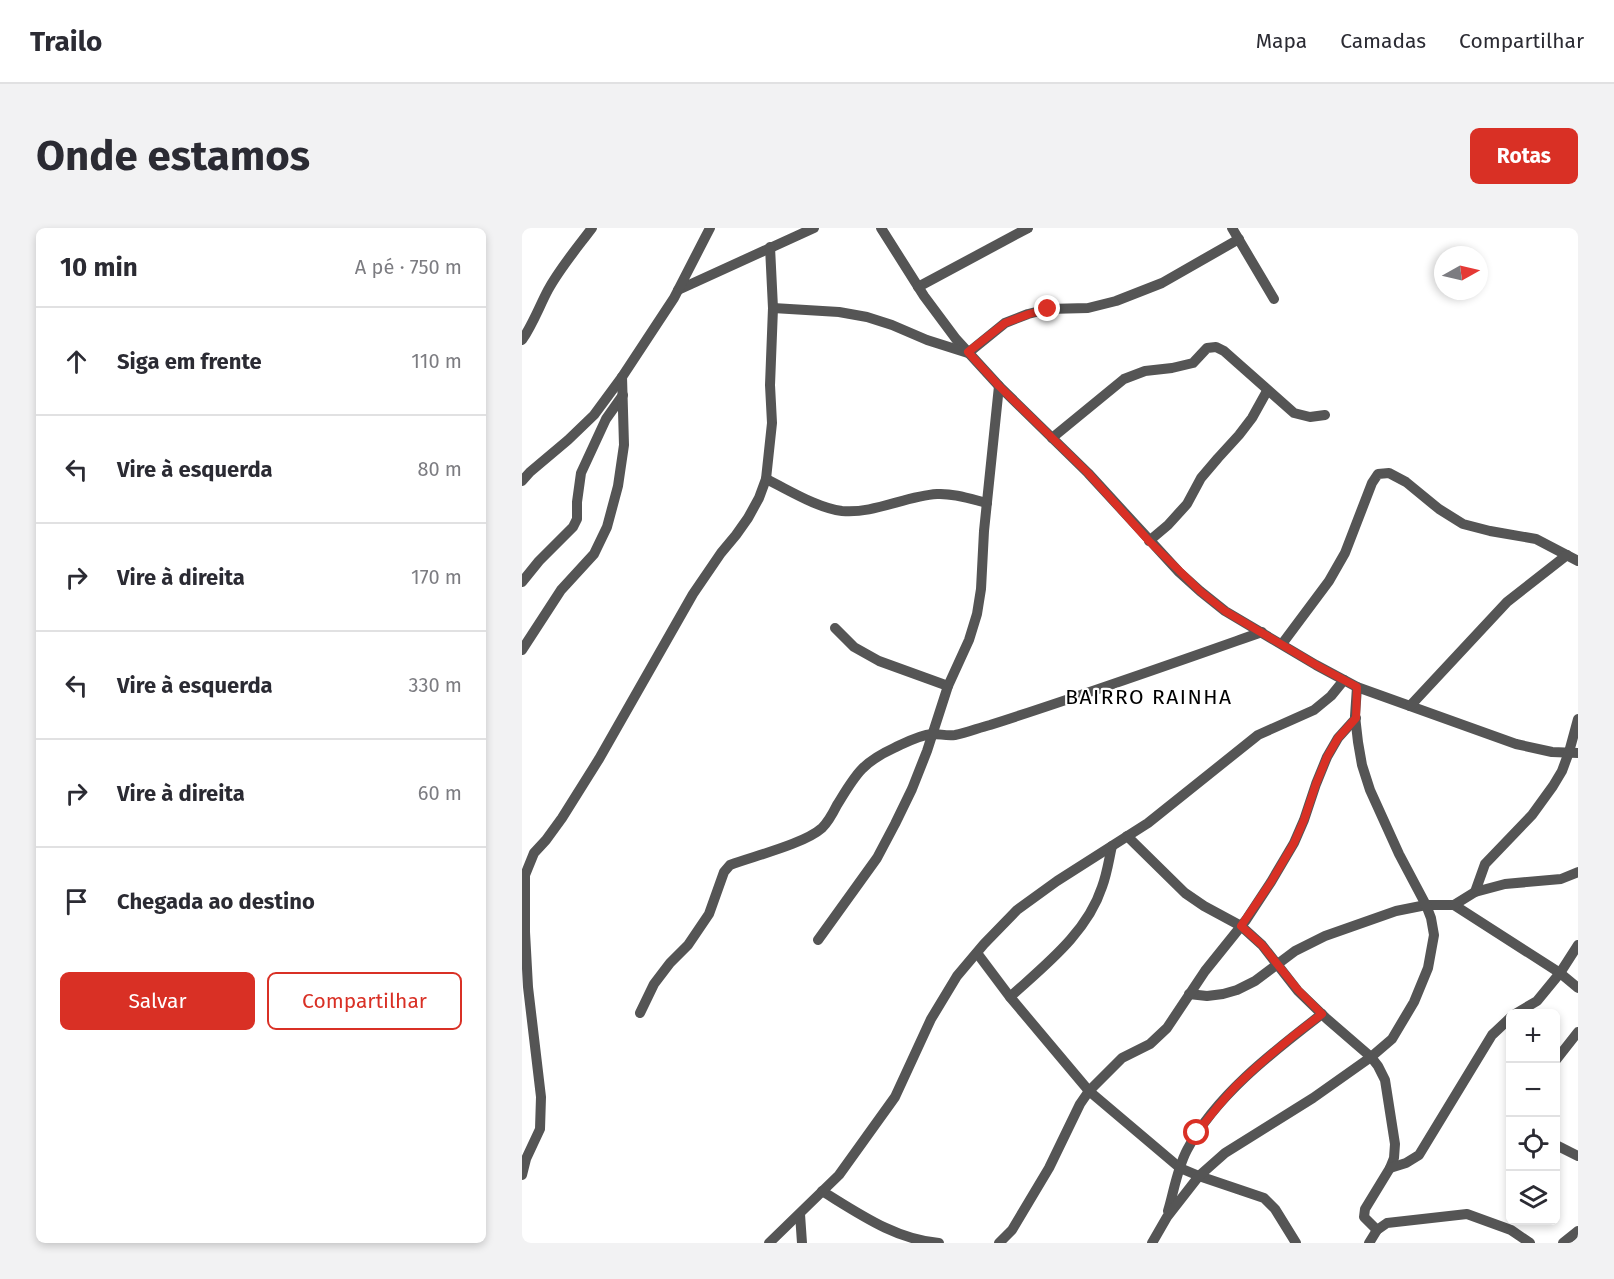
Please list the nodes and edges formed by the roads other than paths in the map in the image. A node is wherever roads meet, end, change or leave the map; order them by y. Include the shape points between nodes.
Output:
1 (592, 228) edge
2 (710, 228) edge
3 (814, 228) edge
4 (881, 228) edge
5 (1028, 228) edge
6 (1232, 228) edge
7 (1239, 239) junction
8 (771, 248) junction
9 (918, 286) junction
10 (678, 290) junction
11 (1274, 299) dead end
12 (773, 308) junction
13 (522, 340) edge
14 (968, 352) junction
15 (622, 377) junction
16 (999, 386) junction
17 (1267, 391) junction
18 (623, 395) junction
19 (1325, 415) dead end
20 (1052, 438) junction
21 (766, 479) junction
22 (522, 481) edge
23 (987, 503) junction
24 (1149, 541) junction
25 (1567, 555) junction
26 (1578, 561) edge
27 (522, 582) edge
28 (835, 628) dead end
29 (1262, 632) junction
30 (1282, 644) junction
31 (522, 650) edge
32 (1344, 680) junction
33 (948, 686) junction
34 (1357, 687) junction
35 (1410, 706) junction
36 (1356, 718) junction
37 (1578, 719) edge
38 (932, 734) junction
39 (1573, 753) edge
40 (1127, 837) junction
41 (1112, 846) junction
42 (1578, 872) edge
43 (1475, 892) junction
44 (1426, 905) junction
45 (1454, 905) junction
46 (1241, 926) junction
47 (818, 940) dead end
48 (1578, 945) edge
49 (976, 953) junction
50 (1277, 964) junction
51 (1560, 973) junction
52 (1578, 988) edge
53 (1189, 994) junction
54 (1010, 997) junction
55 (1524, 1009) edge
56 (640, 1013) dead end
57 (1322, 1014) junction
58 (1506, 1022) edge
59 (1578, 1032) edge
60 (1560, 1055) edge
61 (1371, 1057) junction
62 (1089, 1091) junction
63 (1560, 1147) edge
64 (1578, 1156) edge
65 (1180, 1168) junction
66 (1390, 1168) junction
67 (522, 1175) edge
68 (1199, 1176) junction
69 (822, 1191) junction
70 (800, 1214) junction
71 (1167, 1217) junction
72 (1377, 1230) junction
73 (1578, 1231) edge
74 (769, 1243) edge
75 (801, 1243) edge
76 (939, 1243) edge
77 (999, 1243) edge
78 (1152, 1243) edge
79 (1296, 1243) edge
80 (1369, 1243) edge
81 (1530, 1243) edge
82 (1563, 1243) edge

1 - 13 street via 563,266
2 - 10 street
3 - 8 street
4 - 9 street
5 - 9 street
6 - 7 street
7 - 11 street
7 - 14 street via 1162,283 1116,301 1088,308 1048,309 1005,323
8 - 10 street
8 - 12 street
9 - 14 street
10 - 15 street
12 - 14 street via 867,317
12 - 21 street via 772,423
14 - 16 street
15 - 18 street
15 - 22 street via 594,415
16 - 20 street
16 - 23 street
17 - 19 street via 1294,413
17 - 20 street via 1224,351 1207,348 1193,363 1145,371 1124,379
17 - 24 street via 1252,418 1207,471 1187,504
18 - 27 street via 606,419 581,473 573,527
18 - 31 street via 624,445 618,486 604,534 594,554 561,590
20 - 24 street
21 - 23 street via 821,506 841,511 938,494
21 - 67 street via 748,518 693,594 582,787 528,866 524,884 528,987 541,1097 540,1129
23 - 33 street via 976,614
24 - 29 street via 1200,591
25 - 26 street
25 - 30 street via 1536,539 1463,524 1406,482 1389,473 1378,474 1345,553
25 - 35 street via 1507,602
28 - 33 street via 854,647 879,661
29 - 30 street
29 - 38 street via 977,729 951,735
30 - 32 street
32 - 34 street
32 - 40 street via 1314,710 1258,735
33 - 38 street
34 - 35 street
34 - 36 street
35 - 39 street via 1516,744
36 - 44 street via 1362,765 1370,790
36 - 46 street via 1327,757 1294,843
37 - 39 street
38 - 47 street via 912,789 877,858
38 - 56 street via 894,748 863,766 828,821 812,835 730,865 709,914 654,984
39 - 43 street via 1547,796 1485,864
40 - 41 street
40 - 46 street via 1185,893
41 - 49 street via 1017,910
41 - 54 street via 1102,888 1089,915 1066,946
42 - 43 street via 1561,879 1505,884
43 - 45 street
44 - 45 street
44 - 50 street via 1396,911 1325,936
44 - 61 street via 1434,934 1428,968 1401,1025 1392,1039
45 - 51 street
46 - 50 street
46 - 53 street
48 - 51 street
49 - 54 street
49 - 69 street via 931,1019 895,1097 839,1175
50 - 53 street via 1237,990 1207,996
50 - 57 street
51 - 52 street
51 - 55 street via 1538,1001
53 - 62 street via 1167,1028 1150,1044 1122,1058
54 - 62 street
57 - 61 street
57 - 65 street via 1236,1087 1197,1133
58 - 66 street via 1491,1035 1419,1155
59 - 60 street
61 - 66 street via 1385,1080 1395,1144
61 - 68 street via 1225,1153
62 - 65 street
62 - 77 street via 1043,1179 1012,1230
63 - 64 street
65 - 68 street
65 - 71 street
66 - 72 street via 1365,1209 1364,1217
68 - 71 street
68 - 79 street via 1264,1198
69 - 70 street
69 - 76 street via 869,1220 924,1242
70 - 74 street
70 - 75 street
71 - 78 street
72 - 80 street
72 - 81 street via 1387,1223 1467,1214 1511,1230
73 - 82 street

